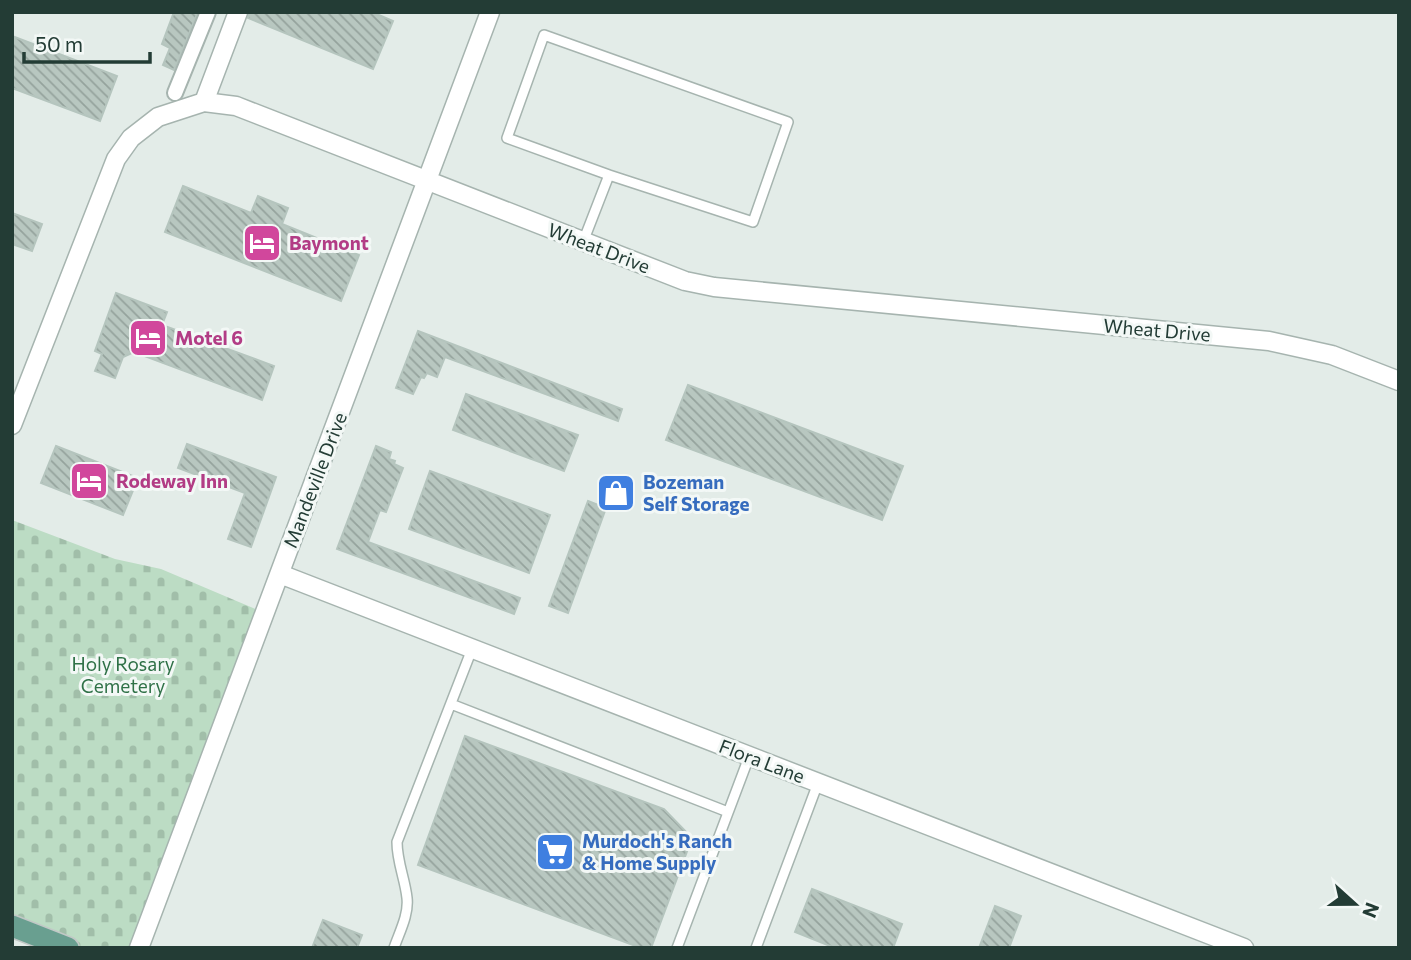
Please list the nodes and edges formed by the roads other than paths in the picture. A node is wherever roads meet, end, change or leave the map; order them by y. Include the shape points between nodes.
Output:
1 (208, 12) edge
2 (239, 12) edge
3 (490, 12) edge
4 (175, 93) dead end
5 (204, 102) junction
6 (609, 175) junction
7 (427, 182) junction
8 (583, 242) junction
9 (1399, 381) edge
10 (12, 425) edge
11 (280, 574) junction
12 (472, 649) junction
13 (451, 704) junction
14 (749, 757) junction
15 (818, 783) junction
16 (728, 812) junction
17 (12, 926) edge
18 (68, 948) edge
19 (139, 948) edge
20 (394, 948) edge
21 (677, 948) edge
22 (755, 948) edge
23 (1244, 948) edge

1 - 4 street
2 - 5 street
3 - 7 street, Mandeville Drive
5 - 7 street, Wheat Drive via 236,106
5 - 10 street, Wheat Drive via 158,117 131,138 116,159
6 - 6 lane via 507,138 544,35 788,122 753,222
6 - 8 lane
7 - 8 street, Wheat Drive
7 - 11 street, Mandeville Drive
8 - 9 street, Wheat Drive via 685,281 714,287 1269,341 1332,355
11 - 12 street, Flora Lane
11 - 19 street, Mandeville Drive
12 - 13 lane
12 - 14 street, Flora Lane
13 - 16 lane
13 - 20 lane via 397,842 407,901
14 - 15 street, Flora Lane
14 - 16 lane
15 - 22 lane
15 - 23 street, Flora Lane
16 - 21 lane
17 - 18 main road

